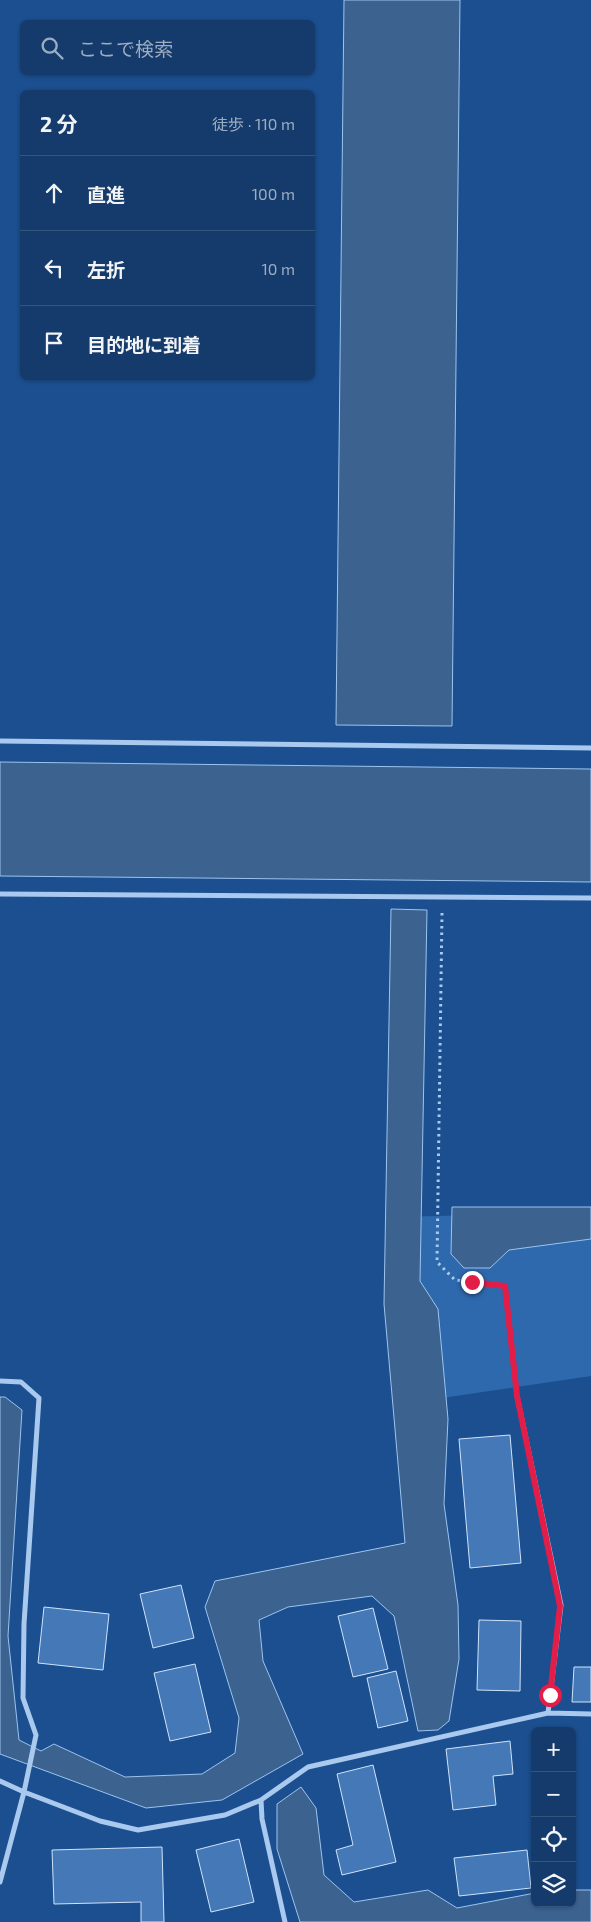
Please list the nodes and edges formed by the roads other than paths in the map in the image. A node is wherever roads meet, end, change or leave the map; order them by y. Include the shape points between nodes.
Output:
1 (0, 741) edge
2 (591, 748) edge
3 (0, 894) edge
4 (591, 898) edge
5 (0, 1381) edge
6 (517, 1396) road end
7 (548, 1713) junction
8 (591, 1714) edge
9 (0, 1781) edge
10 (24, 1792) junction
11 (261, 1800) junction
12 (0, 1882) edge
13 (285, 1922) edge

1 - 2 street
3 - 4 street
5 - 10 street via 21,1382 39,1398 24,1624 23,1698 36,1735
6 - 7 street via 560,1606
7 - 8 street
7 - 11 street via 308,1767
9 - 10 street
10 - 11 street via 100,1821 138,1830 225,1815
10 - 12 street
11 - 13 street via 262,1819

